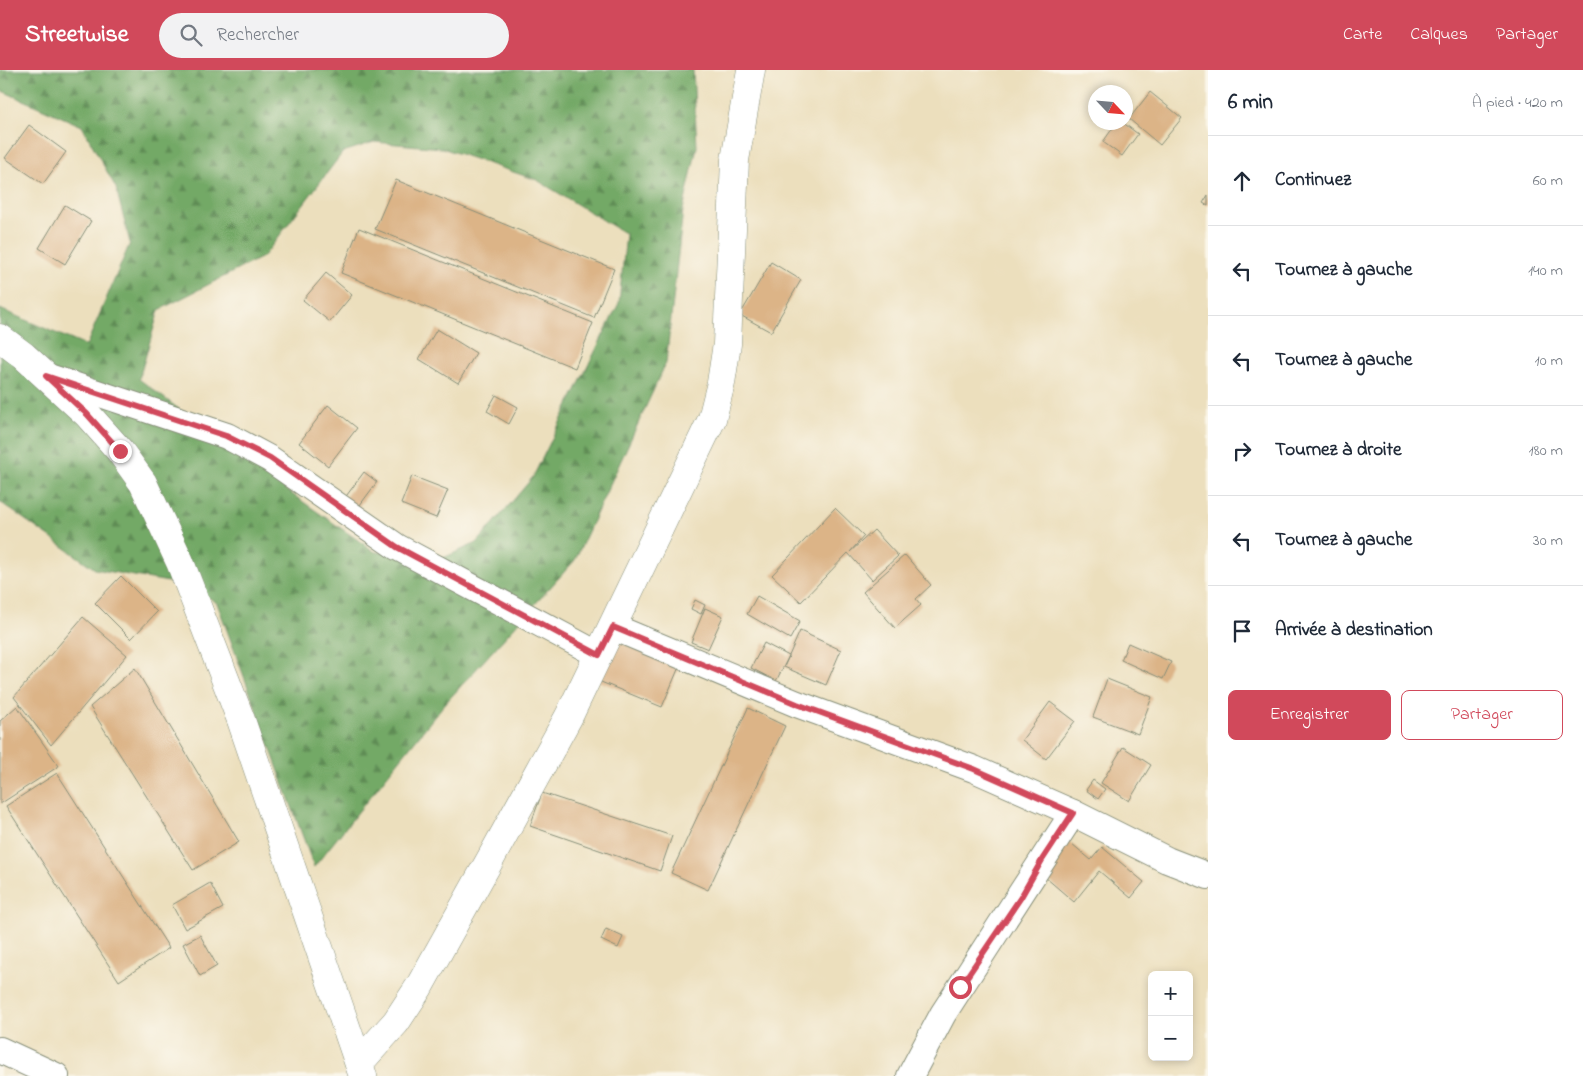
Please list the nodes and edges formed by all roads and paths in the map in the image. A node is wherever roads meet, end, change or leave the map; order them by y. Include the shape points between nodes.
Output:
1 (751, 70) edge
2 (0, 338) edge
3 (46, 376) junction
4 (613, 627) junction
5 (599, 655) junction
6 (1073, 813) junction
7 (1208, 876) edge
8 (0, 1050) edge
9 (361, 1069) edge
10 (56, 1076) edge
11 (910, 1076) edge

1 - 4 street via 735,160 727,344 721,383 712,419
2 - 3 street
3 - 5 street via 226,436 270,458 397,547
3 - 9 street via 120,451 143,483 180,562 241,720
4 - 5 street
4 - 6 street via 797,704 974,769
5 - 9 street via 565,724 419,987
6 - 7 street via 1166,860
6 - 11 street via 943,1014
8 - 10 street

